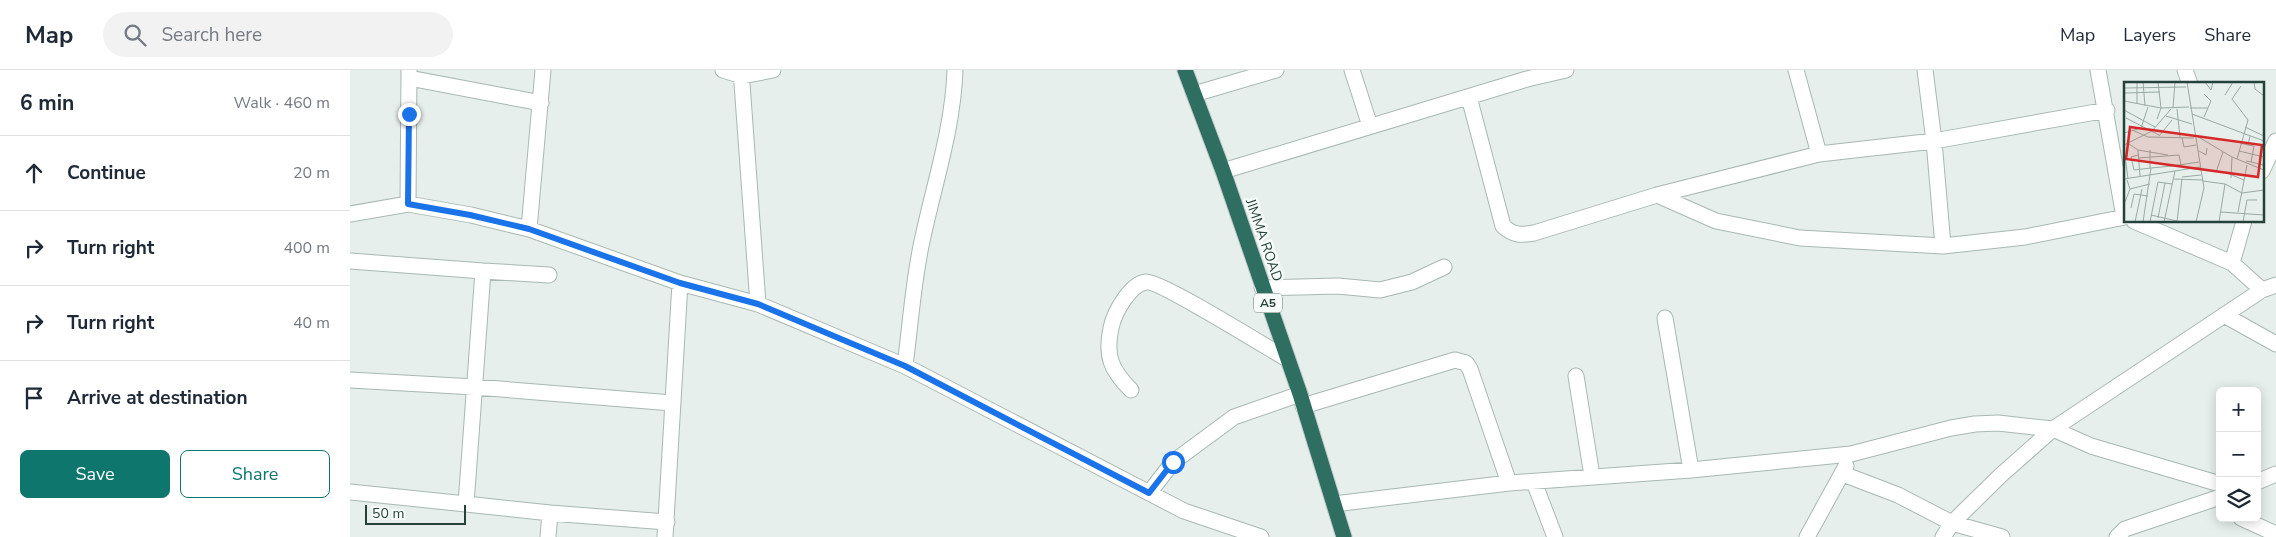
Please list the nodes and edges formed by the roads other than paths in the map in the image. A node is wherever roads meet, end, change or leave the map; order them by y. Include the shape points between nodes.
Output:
1 (543, 70) edge
2 (723, 70) edge
3 (773, 70) edge
4 (955, 70) edge
5 (1185, 70) edge
6 (1276, 70) edge
7 (1352, 70) edge
8 (1566, 70) edge
9 (1796, 70) edge
10 (1925, 70) edge
11 (2098, 70) edge
12 (2185, 70) edge
13 (741, 73) edge
14 (409, 74) edge
15 (2189, 82) edge
16 (1194, 94) junction
17 (1469, 97) junction
18 (541, 103) junction
19 (2107, 110) junction
20 (1370, 126) junction
21 (1934, 141) junction
22 (2276, 141) edge
23 (2118, 142) edge
24 (1819, 154) junction
25 (2264, 167) edge
26 (1223, 170) junction
27 (2124, 193) edge
28 (1657, 195) junction
29 (408, 204) junction
30 (350, 214) edge
31 (2124, 219) edge
32 (2136, 222) edge
33 (2244, 222) edge
34 (529, 229) junction
35 (1943, 246) junction
36 (350, 261) edge
37 (2232, 263) junction
38 (1444, 267) dead end
39 (483, 271) junction
40 (549, 275) dead end
41 (680, 283) junction
42 (1262, 288) junction
43 (2269, 288) edge
44 (758, 304) junction
45 (2224, 316) junction
46 (1665, 318) dead end
47 (2276, 344) edge
48 (1287, 359) junction
49 (905, 366) junction
50 (1576, 376) dead end
51 (350, 380) edge
52 (475, 387) junction
53 (1131, 390) dead end
54 (1302, 400) junction
55 (672, 403) junction
56 (2053, 429) junction
57 (1851, 454) junction
58 (1691, 470) junction
59 (1843, 474) junction
60 (2276, 474) edge
61 (1592, 476) junction
62 (2261, 480) edge
63 (1534, 482) junction
64 (2216, 483) edge
65 (1509, 484) junction
66 (350, 492) edge
67 (1149, 493) junction
68 (2213, 500) edge
69 (466, 504) junction
70 (1334, 504) junction
71 (550, 513) junction
72 (667, 522) junction
73 (2250, 522) edge
74 (1952, 523) junction
75 (2276, 534) edge
76 (548, 537) edge
77 (665, 537) edge
78 (1261, 537) edge
79 (1344, 537) edge
80 (1554, 537) edge
81 (1808, 537) edge
82 (1943, 537) edge
83 (2002, 537) edge
84 (2118, 537) edge

1 - 18 street
2 - 13 street
3 - 13 street
4 - 49 street via 954,100 921,247
5 - 16 highway, JIMMA ROAD / A5
6 - 16 street
7 - 20 street
8 - 17 street
9 - 24 street
10 - 21 street
11 - 19 street
12 - 15 street
13 - 44 street
14 - 18 street
14 - 29 street
16 - 26 highway, JIMMA ROAD / A5
17 - 20 street
17 - 28 street via 1503,226 1511,233 1534,233
18 - 34 street
19 - 21 street
19 - 23 street
20 - 26 street
21 - 24 street
21 - 35 street
22 - 25 street
23 - 27 street
24 - 28 street
26 - 42 highway, JIMMA ROAD / A5
28 - 35 street via 1716,221 1800,238
29 - 30 street
29 - 34 street
31 - 35 street via 2025,237
32 - 37 street
33 - 37 street
34 - 41 street
36 - 39 street
37 - 43 street
38 - 42 street via 1412,282 1380,290 1338,286
39 - 40 street
39 - 52 street
41 - 44 street
41 - 55 street
42 - 48 highway, JIMMA ROAD / A5
43 - 45 street
44 - 49 street
45 - 47 street
45 - 56 street
46 - 58 street
48 - 53 street via 1177,295 1150,281 1144,282 1115,311 1108,344 1117,376
48 - 54 highway, JIMMA ROAD / A5
49 - 67 street
50 - 61 street
51 - 52 street
52 - 55 street
52 - 69 street
54 - 65 street via 1461,361 1470,369
54 - 67 street via 1241,412 1173,462
54 - 70 highway, JIMMA ROAD / A5
55 - 72 street
56 - 57 street via 1975,424
56 - 64 street via 2091,446
56 - 74 street
57 - 58 street
57 - 59 street
58 - 61 street
59 - 74 street via 1898,495
59 - 81 street
60 - 62 street
61 - 63 street
63 - 65 street
63 - 80 street
65 - 70 street
66 - 69 street
67 - 78 street via 1184,510
68 - 84 street via 2125,529
69 - 71 street
70 - 79 highway, JIMMA ROAD / A5
71 - 72 street
71 - 76 street
72 - 77 street
73 - 75 street
74 - 82 street
74 - 83 street

